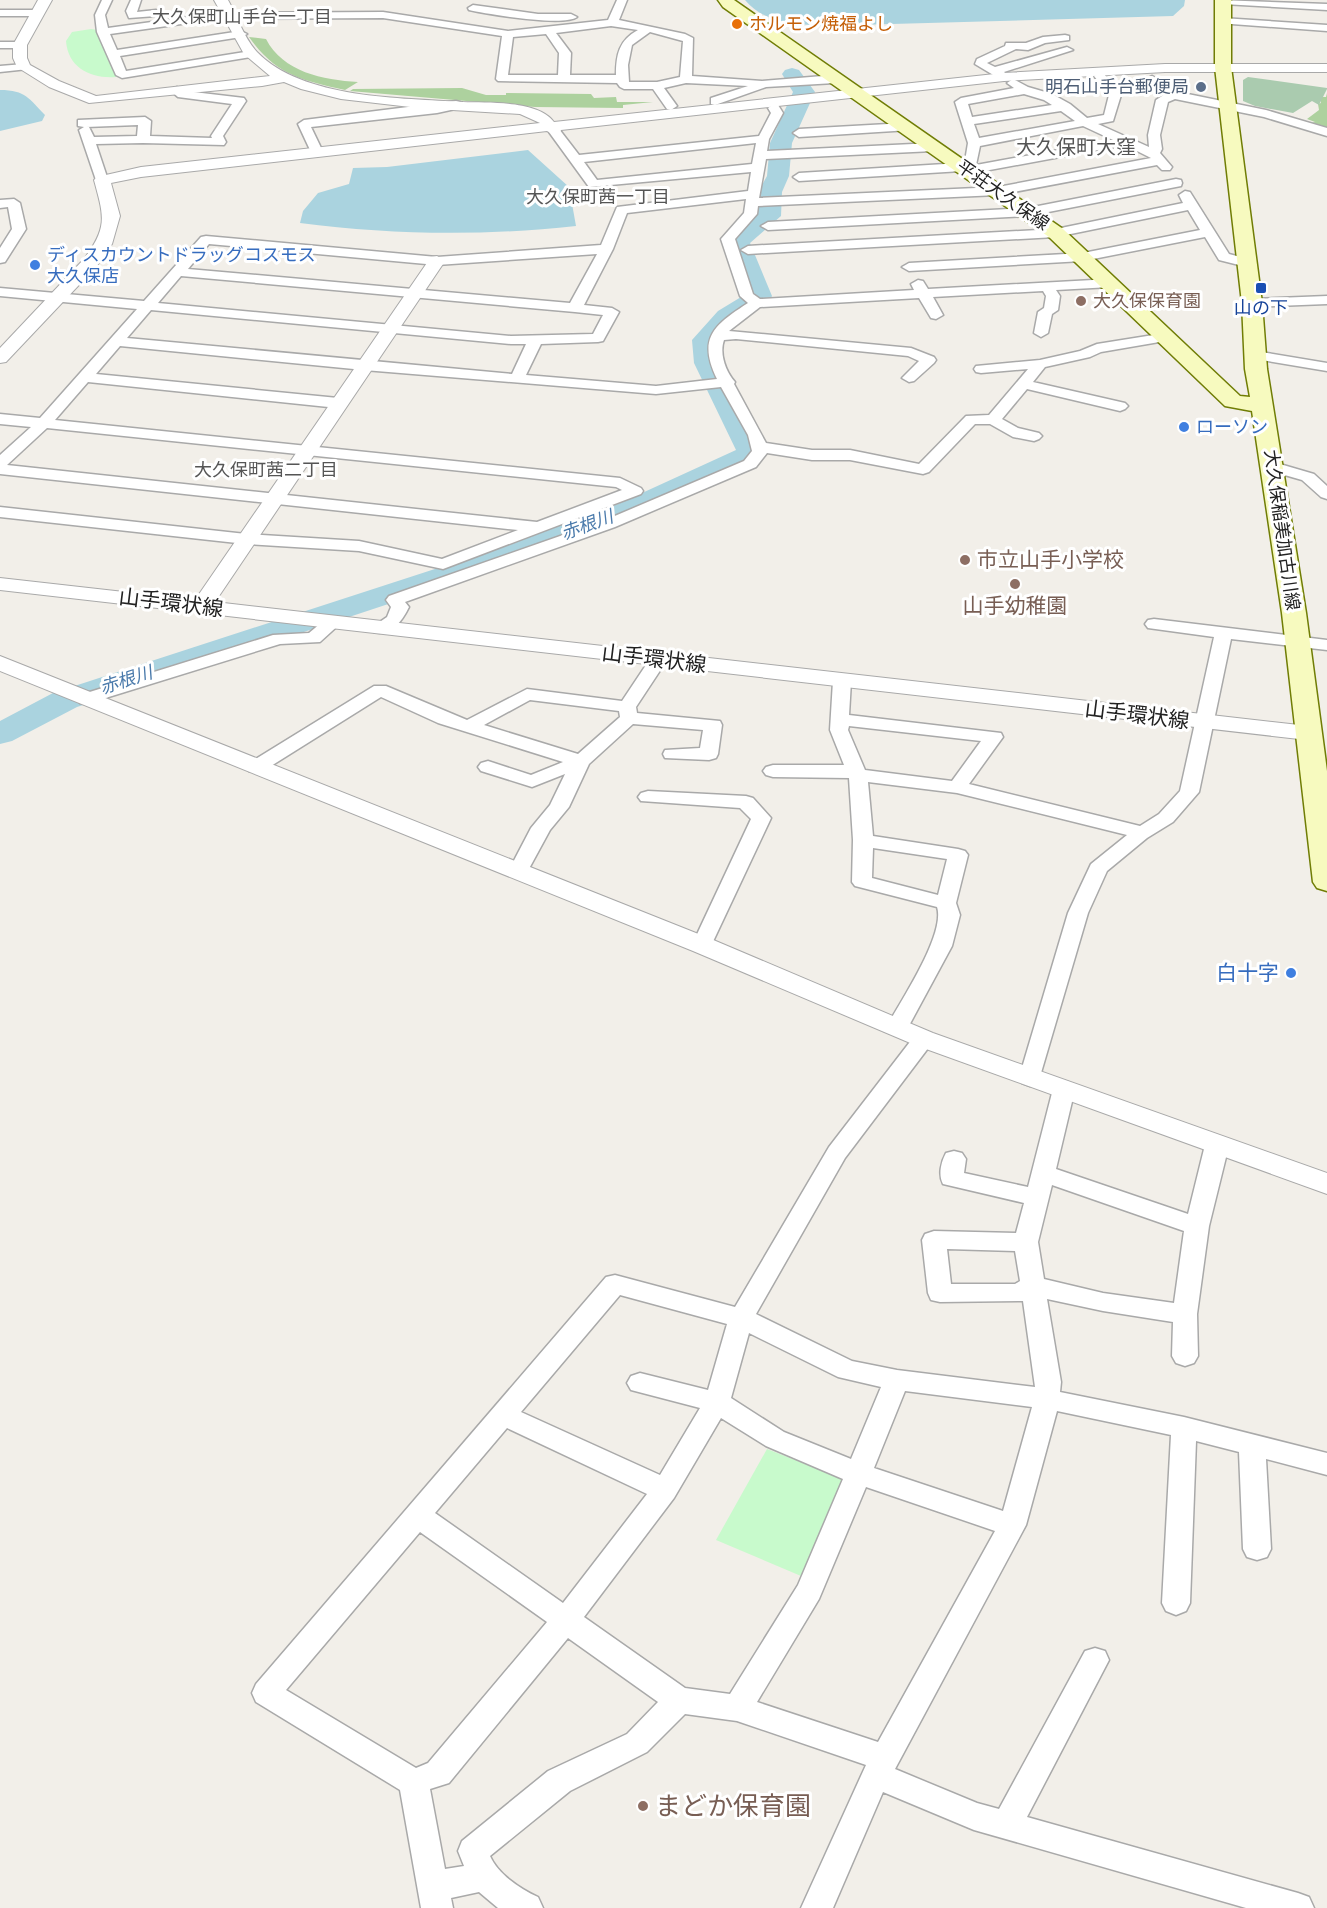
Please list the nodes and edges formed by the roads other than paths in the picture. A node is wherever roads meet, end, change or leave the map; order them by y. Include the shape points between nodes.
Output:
1 (45, 0) edge
2 (107, 0) edge
3 (136, 0) edge
4 (622, 0) edge
5 (726, 0) edge
6 (1223, 0) edge
7 (348, 2) dead end
8 (475, 4) edge
9 (224, 6) edge
10 (1327, 7) edge
11 (0, 13) edge
12 (37, 13) junction
13 (343, 15) junction
14 (613, 20) junction
15 (1222, 21) junction
16 (449, 25) junction
17 (1327, 28) edge
18 (646, 30) junction
19 (103, 32) junction
20 (550, 32) junction
21 (241, 34) junction
22 (508, 34) junction
23 (0, 45) edge
24 (20, 45) junction
25 (113, 54) junction
26 (251, 54) junction
27 (24, 67) junction
28 (1327, 68) edge
29 (0, 69) edge
30 (1223, 70) junction
31 (1327, 74) edge
32 (1100, 76) junction
33 (285, 78) junction
34 (564, 79) junction
35 (622, 79) junction
36 (686, 79) junction
37 (836, 80) junction
38 (1009, 80) junction
39 (1152, 80) dead end
40 (765, 84) junction
41 (657, 86) junction
42 (177, 92) junction
43 (1174, 95) junction
44 (860, 96) junction
45 (714, 101) dead end
46 (456, 105) junction
47 (671, 106) dead end
48 (1066, 107) junction
49 (1228, 107) junction
50 (774, 108) junction
51 (968, 121) junction
52 (1086, 123) junction
53 (906, 127) junction
54 (553, 129) junction
55 (1327, 132) edge
56 (799, 133) dead end
57 (143, 139) junction
58 (763, 139) junction
59 (89, 141) junction
60 (1127, 141) junction
61 (204, 142) junction
62 (974, 143) junction
63 (934, 147) junction
64 (317, 152) junction
65 (1157, 157) junction
66 (576, 159) junction
67 (760, 161) junction
68 (215, 163) junction
69 (966, 169) junction
70 (864, 173) junction
71 (799, 177) dead end
72 (102, 180) junction
73 (1176, 183) junction
74 (998, 191) junction
75 (874, 197) junction
76 (753, 198) junction
77 (0, 204) edge
78 (1192, 205) junction
79 (1028, 212) junction
80 (887, 220) junction
81 (768, 226) dead end
82 (1209, 232) junction
83 (1056, 233) junction
84 (897, 242) junction
85 (4, 246) edge
86 (606, 249) junction
87 (748, 250) dead end
88 (1083, 257) junction
89 (0, 259) edge
90 (437, 261) junction
91 (1247, 263) junction
92 (909, 267) junction
93 (178, 272) junction
94 (1111, 283) junction
95 (1047, 287) junction
96 (0, 292) edge
97 (415, 293) junction
98 (923, 294) junction
99 (58, 297) junction
100 (1327, 300) edge
101 (757, 303) junction
102 (1252, 303) junction
103 (148, 306) junction
104 (575, 308) junction
105 (936, 315) dead end
106 (390, 329) junction
107 (1041, 333) dead end
108 (720, 336) junction
109 (1167, 337) junction
110 (536, 339) junction
111 (117, 341) junction
112 (1255, 355) junction
113 (0, 358) edge
114 (1040, 364) junction
115 (364, 366) junction
116 (1327, 368) edge
117 (981, 369) dead end
118 (84, 377) junction
119 (518, 378) junction
120 (909, 378) dead end
121 (728, 382) junction
122 (1023, 384) junction
123 (338, 404) junction
124 (1120, 406) dead end
125 (1263, 406) junction
126 (0, 419) edge
127 (993, 420) junction
128 (43, 424) junction
129 (1034, 436) dead end
130 (761, 447) junction
131 (306, 450) junction
132 (0, 463) edge
133 (1273, 467) junction
134 (0, 469) edge
135 (1327, 494) edge
136 (274, 498) junction
137 (0, 512) edge
138 (541, 528) junction
139 (246, 539) junction
140 (0, 584) edge
141 (201, 607) junction
142 (333, 622) junction
143 (1154, 624) dead end
144 (380, 628) junction
145 (1223, 634) junction
146 (1296, 641) junction
147 (1327, 645) edge
148 (658, 660) junction
149 (0, 663) edge
150 (842, 681) junction
151 (86, 699) junction
152 (628, 712) junction
153 (840, 719) junction
154 (1203, 723) junction
155 (469, 726) junction
156 (1308, 733) junction
157 (672, 754) dead end
158 (581, 761) junction
159 (256, 767) junction
160 (488, 767) dead end
161 (774, 771) dead end
162 (858, 775) junction
163 (957, 787) junction
164 (648, 797) dead end
165 (1140, 834) junction
166 (863, 840) junction
167 (518, 872) junction
168 (1327, 882) edge
169 (946, 903) junction
170 (702, 945) junction
171 (897, 1028) junction
172 (924, 1039) junction
173 (1030, 1077) junction
174 (1064, 1089) junction
175 (1217, 1145) junction
176 (954, 1159) dead end
177 (1043, 1173) junction
178 (1327, 1184) edge
179 (1037, 1198) junction
180 (1197, 1226) junction
181 (1026, 1242) junction
182 (1032, 1286) junction
183 (1185, 1314) junction
184 (741, 1318) junction
185 (1185, 1356) dead end
186 (897, 1380) junction
187 (640, 1383) dead end
188 (1047, 1399) junction
189 (717, 1402) junction
190 (503, 1415) junction
191 (1184, 1427) junction
192 (1252, 1444) junction
193 (1327, 1464) edge
194 (859, 1474) junction
195 (665, 1490) junction
196 (417, 1515) junction
197 (1012, 1525) junction
198 (1257, 1549) dead end
199 (1176, 1603) dead end
200 (566, 1620) junction
201 (1095, 1660) dead end
202 (679, 1700) junction
203 (737, 1708) junction
204 (881, 1767) junction
205 (414, 1782) junction
206 (1007, 1825) junction
207 (484, 1877) junction
208 (435, 1897) edge
209 (527, 1908) edge
210 (817, 1908) edge
211 (1298, 1908) edge

1 - 12 street
2 - 19 street via 100,15
3 - 9 street via 133,16
4 - 14 street
5 - 37 main road, 平荘大久保線
6 - 10 street
6 - 15 main road, 大久保稲美加古川線
7 - 13 street
8 - 14 street via 538,17
8 - 16 street
9 - 13 street
9 - 19 street
9 - 21 street
11 - 12 street
12 - 24 street
13 - 16 street via 383,15
14 - 18 street
14 - 20 street
15 - 17 street
15 - 30 main road, 大久保稲美加古川線
16 - 22 street
18 - 35 street via 626,46
18 - 36 street via 689,40
19 - 25 street
20 - 22 street
20 - 34 street via 565,53
21 - 25 street
21 - 26 street
22 - 34 street via 502,79
23 - 24 street
24 - 27 street
25 - 26 street via 122,75
26 - 33 street
27 - 29 street
27 - 42 street via 94,100
28 - 30 street
30 - 31 street
30 - 32 street
30 - 38 street via 1096,70
30 - 49 main road, 大久保稲美加古川線
32 - 38 street
32 - 52 street via 1114,95 1109,118
33 - 42 street
33 - 46 street via 354,96
34 - 35 street
35 - 41 street via 624,85
36 - 40 street
36 - 41 street
37 - 40 street
37 - 44 main road, 平荘大久保線
38 - 38 street via 981,61 1008,44 1028,47 1043,40 1066,44
38 - 44 street
38 - 48 street
38 - 51 street via 961,102
39 - 43 street
40 - 45 street
41 - 47 street
42 - 61 street via 240,101 218,136 220,142
43 - 49 street
43 - 65 street via 1162,100 1155,135
44 - 50 street
44 - 53 main road, 平荘大久保線
44 - 54 street
46 - 54 street via 535,113
46 - 64 street via 304,124
48 - 51 street
48 - 52 street
49 - 55 street
49 - 91 main road, 大久保稲美加古川線
50 - 54 street
50 - 58 street via 777,112
51 - 62 street
52 - 60 street
52 - 62 street
53 - 56 street
53 - 63 main road, 平荘大久保線
54 - 64 street
54 - 66 street
54 - 72 street
57 - 59 street
57 - 59 street via 146,121 82,122
57 - 61 street
58 - 66 street
58 - 67 street
59 - 72 street
60 - 65 street
60 - 69 street
61 - 68 street
62 - 69 street via 971,163
63 - 67 street via 789,155
63 - 69 main road, 平荘大久保線
64 - 68 street
65 - 73 street
65 - 74 street
66 - 67 street via 594,184
67 - 76 street
68 - 72 street
69 - 70 street
69 - 74 main road, 平荘大久保線
70 - 71 street
70 - 75 street
72 - 99 street via 112,216 104,244
73 - 78 street
73 - 79 street
74 - 75 street
74 - 79 main road, 平荘大久保線
75 - 76 street via 776,202
75 - 80 street
76 - 86 street via 622,210
76 - 101 street via 750,214 728,239 747,296
77 - 85 street via 14,203 19,229
78 - 82 street
78 - 83 street
79 - 80 street
79 - 83 main road, 平荘大久保線
80 - 81 street
80 - 84 street
82 - 88 street
82 - 91 street via 1224,258
83 - 84 street
83 - 88 main road, 平荘大久保線
84 - 87 street
84 - 92 street
85 - 89 street
86 - 90 street
86 - 104 street
88 - 92 street
88 - 94 main road, 平荘大久保線
90 - 93 street via 206,240
90 - 97 street
91 - 102 main road, 大久保稲美加古川線
92 - 98 street
93 - 97 street
93 - 103 street
94 - 95 street
94 - 109 main road, 平荘大久保線
95 - 98 street
95 - 107 street via 1053,296
96 - 99 street
97 - 104 street
97 - 106 street
98 - 101 street
98 - 105 street
99 - 103 street
99 - 113 street
100 - 102 street
101 - 108 street via 730,323
102 - 112 main road, 大久保稲美加古川線
103 - 106 street
103 - 111 street
104 - 110 street via 612,312 598,338
106 - 110 street
106 - 115 street
108 - 120 street via 911,352 930,360
108 - 121 street via 714,349
109 - 114 street via 1097,348
109 - 125 main road, 平荘大久保線 via 1233,401
110 - 119 street
111 - 115 street
111 - 118 street
112 - 116 street
112 - 125 main road, 大久保稲美加古川線
114 - 117 street
114 - 122 street
115 - 119 street
115 - 123 street
118 - 123 street
118 - 128 street
119 - 121 street via 656,390
121 - 130 street
122 - 124 street
122 - 127 street
123 - 131 street
125 - 133 main road, 大久保稲美加古川線
126 - 128 street
127 - 129 street via 1014,432
127 - 130 street via 970,419 923,469 850,455 812,455
128 - 131 street
128 - 132 street
130 - 144 street via 758,458 750,464 609,524 395,600 400,607 394,620
131 - 136 street
131 - 138 street via 620,483 635,491
133 - 135 street via 1308,477
133 - 146 main road, 大久保稲美加古川線
134 - 136 street
136 - 138 street
136 - 139 street
137 - 139 street
138 - 139 street via 443,564 359,546
139 - 141 street
140 - 141 street, 山手環状線
141 - 142 street, 山手環状線
142 - 144 street, 山手環状線
142 - 151 street via 314,638 279,639
143 - 145 street
144 - 148 street, 山手環状線
145 - 146 street
145 - 154 street
146 - 147 street
146 - 156 main road, 大久保稲美加古川線
148 - 150 street, 山手環状線
148 - 152 street
149 - 151 street
150 - 153 street
150 - 154 street, 山手環状線
151 - 159 street
152 - 155 street via 527,694
152 - 157 street via 713,725 709,754
152 - 158 street
153 - 162 street via 839,730
153 - 163 street via 993,737
154 - 156 street, 山手環状線
154 - 165 street via 1189,792 1166,818
155 - 158 street
155 - 159 street via 380,690
156 - 168 main road, 大久保稲美加古川線
158 - 160 street via 532,781
158 - 167 street via 559,807 541,828
159 - 167 street
161 - 162 street via 844,771
162 - 163 street
162 - 166 street
163 - 165 street via 1129,828
164 - 170 street via 746,802 761,818
165 - 173 street via 1098,868 1078,913
166 - 169 street via 862,882
166 - 169 street via 958,855
167 - 170 street
169 - 171 street via 950,915 942,946
170 - 171 street
171 - 172 street
172 - 173 street
172 - 184 street via 837,1153
173 - 174 street
174 - 175 street
174 - 177 street
175 - 178 street
175 - 180 street
176 - 179 street via 951,1178
177 - 179 street
177 - 180 street
179 - 181 street
180 - 183 street
181 - 182 street
181 - 182 street via 934,1240 940,1293 1019,1293
182 - 183 street
182 - 188 street via 1048,1382
183 - 185 street
184 - 186 street via 847,1370
184 - 189 street
184 - 190 street via 615,1284
186 - 188 street
186 - 194 street
187 - 189 street
188 - 191 street
188 - 197 street
189 - 194 street via 774,1439
189 - 195 street
190 - 195 street
190 - 196 street
191 - 192 street
191 - 199 street
192 - 193 street
192 - 198 street
194 - 197 street
194 - 203 street via 809,1591
195 - 200 street
196 - 200 street
196 - 205 street via 266,1693
197 - 204 street
200 - 202 street
200 - 205 street via 438,1773
201 - 206 street
202 - 203 street
202 - 207 street via 637,1743 559,1781 472,1851
203 - 204 street
204 - 206 street via 974,1816
204 - 210 street
205 - 208 street
206 - 211 street
207 - 208 street
207 - 209 street

